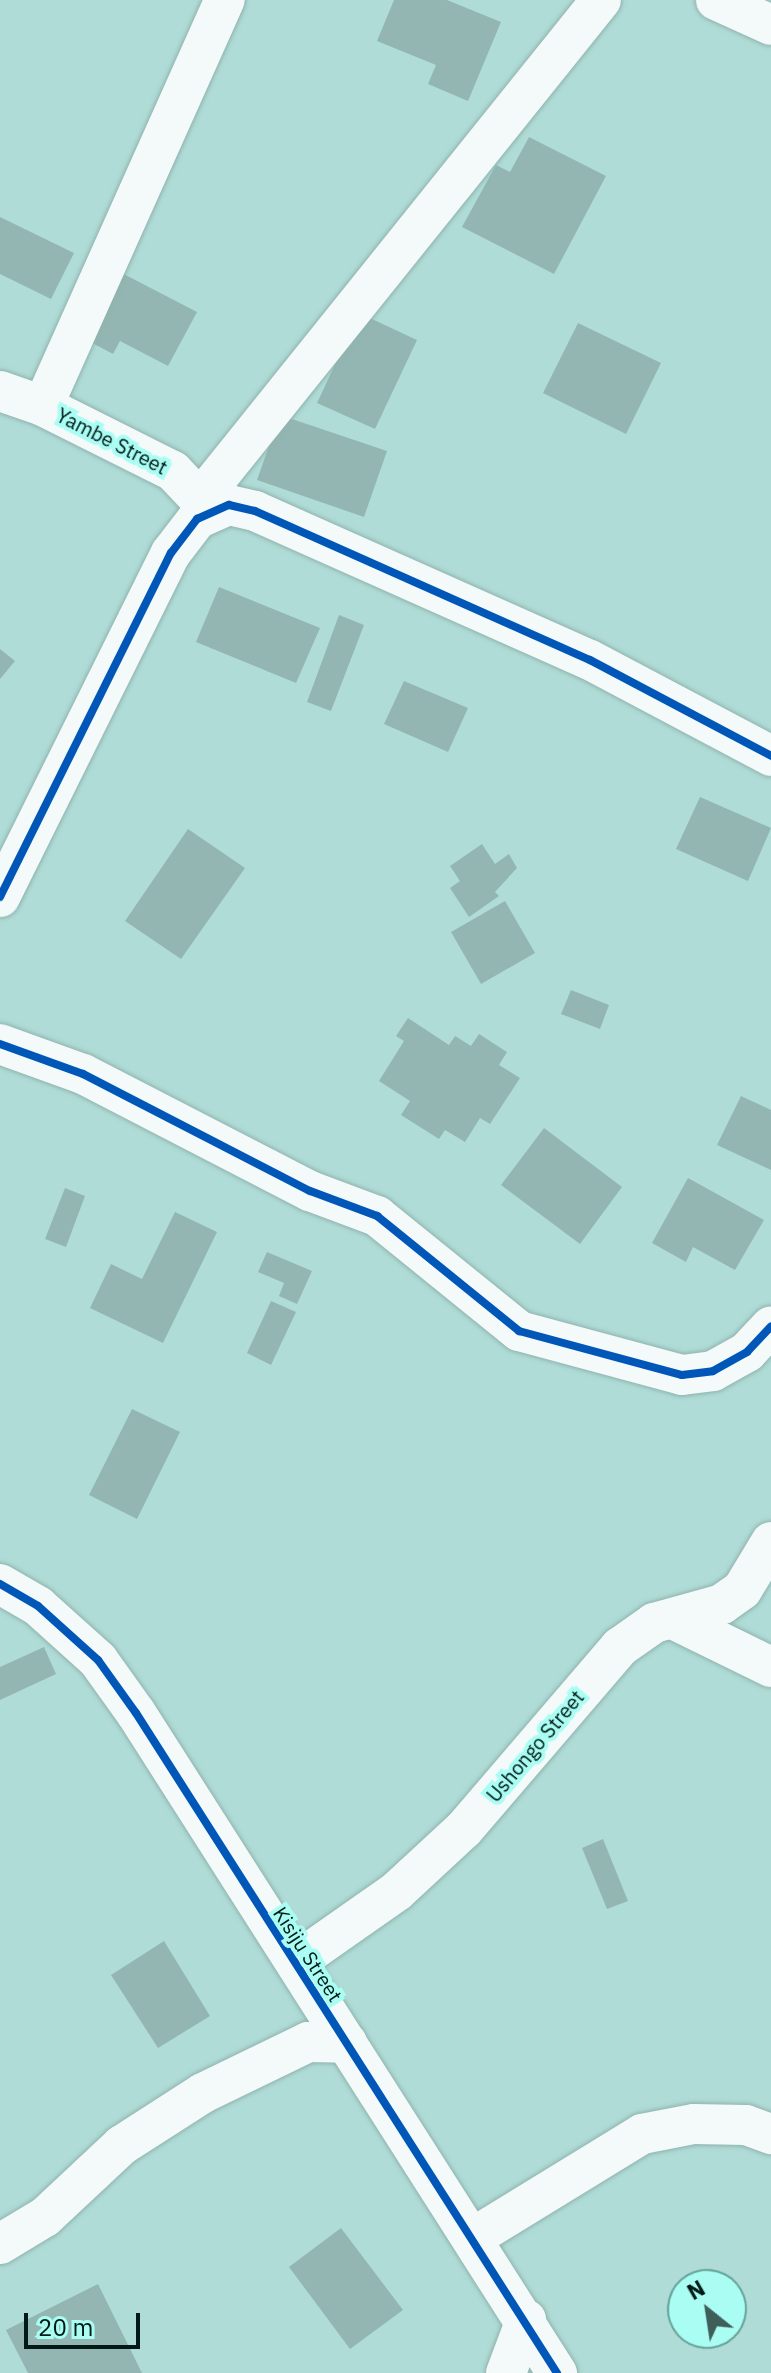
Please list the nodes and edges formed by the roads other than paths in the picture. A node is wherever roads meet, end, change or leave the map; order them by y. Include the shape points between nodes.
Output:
1 (225, 0) edge
2 (601, 0) edge
3 (716, 0) edge
4 (771, 25) edge
5 (0, 391) edge
6 (43, 406) junction
7 (206, 503) junction
8 (771, 756) edge
9 (0, 897) edge
10 (0, 1044) edge
11 (771, 1326) edge
12 (771, 1542) edge
13 (0, 1584) edge
14 (673, 1619) junction
15 (771, 1667) edge
16 (296, 1962) junction
17 (347, 2043) junction
18 (771, 2134) edge
19 (474, 2237) junction
20 (0, 2244) edge
21 (526, 2320) junction
22 (506, 2373) edge
23 (557, 2373) edge

1 - 6 street
2 - 7 street
3 - 4 street
5 - 6 street, Yambe Street
6 - 7 street, Yambe Street via 173,471
7 - 8 street via 242,506 349,552 590,660
7 - 9 street via 171,553 126,635
10 - 11 street via 83,1074 310,1191 377,1216 519,1331 682,1375 713,1371 747,1352
12 - 14 street, Ushongo Street via 742,1590 722,1604
13 - 16 street, Kisiju Street via 38,1606 98,1660
14 - 15 street
14 - 16 street, Ushongo Street via 638,1633 605,1662 464,1829 397,1891
16 - 17 street, Kisiju Street
17 - 19 street, Kisiju Street
17 - 20 street via 308,2042 214,2087 122,2145 45,2217
18 - 19 street via 746,2125 694,2124 642,2134
19 - 21 street, Kisiju Street
21 - 22 street
21 - 23 street, Kisiju Street

